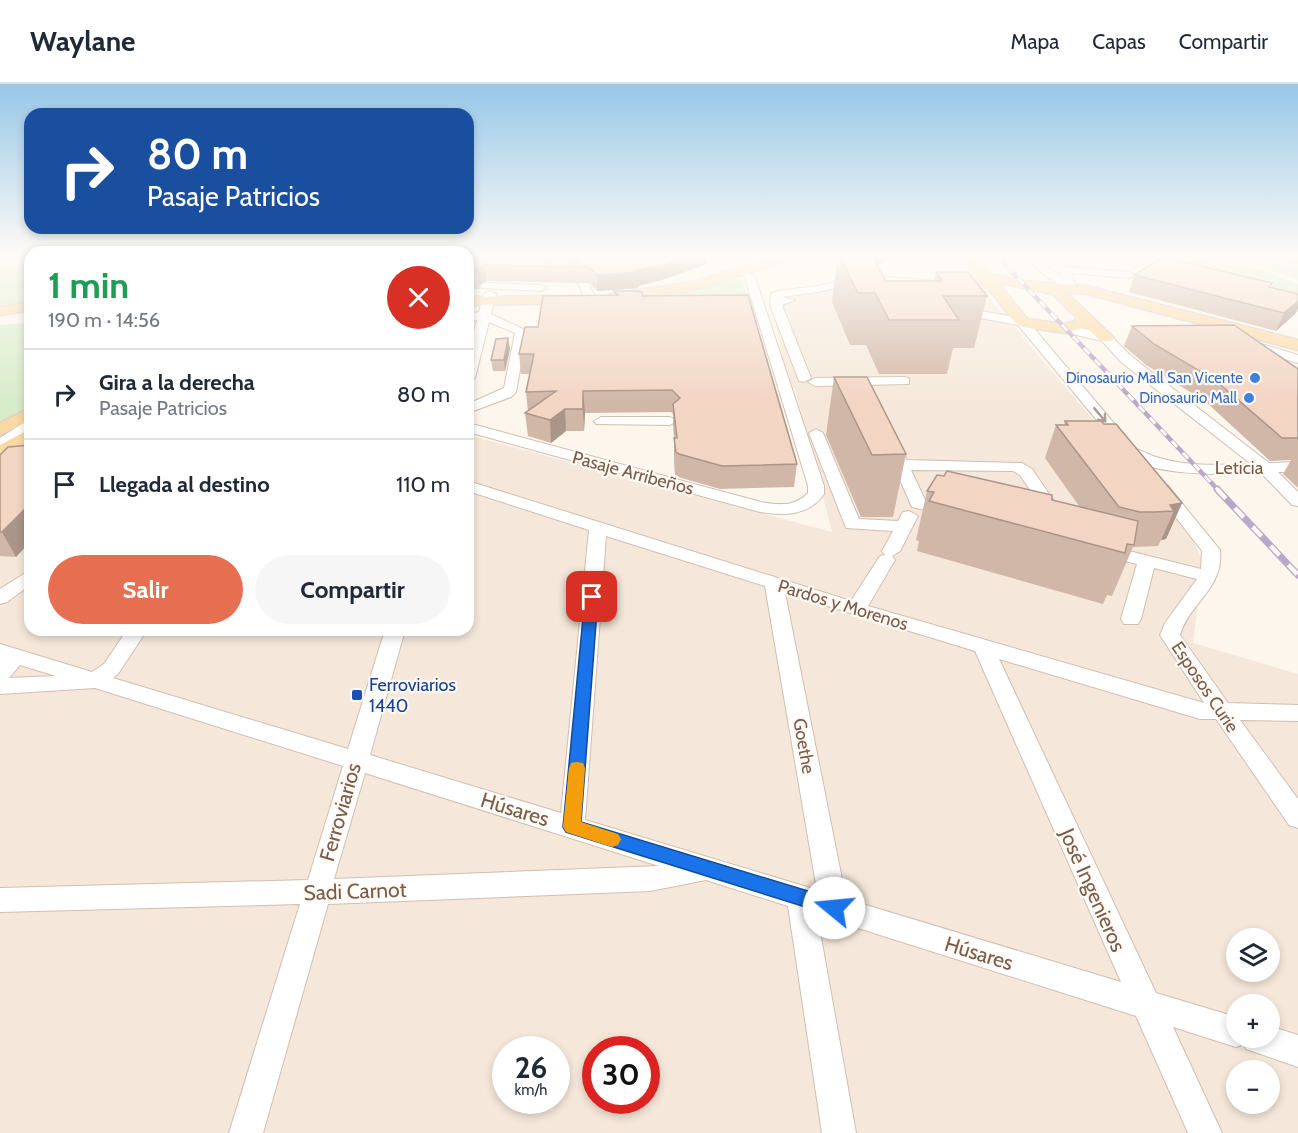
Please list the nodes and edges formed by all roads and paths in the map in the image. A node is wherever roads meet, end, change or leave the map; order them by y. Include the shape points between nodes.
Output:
1 (485, 304) edge
2 (492, 304) edge
3 (608, 304) edge
4 (754, 304) edge
5 (777, 304) edge
6 (1005, 304) edge
7 (1076, 304) edge
8 (1124, 304) edge
9 (1126, 304) edge
10 (645, 306) edge
11 (24, 307) edge
12 (941, 309) edge
13 (0, 311) edge
14 (1083, 316) junction
15 (24, 320) edge
16 (1015, 320) junction
17 (0, 322) edge
18 (1185, 327) edge
19 (1068, 329) junction
20 (1106, 338) junction
21 (1228, 338) junction
22 (474, 340) edge
23 (1298, 345) edge
24 (1298, 350) edge
25 (1298, 359) edge
26 (1261, 363) edge
27 (904, 381) dead end
28 (474, 407) edge
29 (24, 416) edge
30 (670, 421) dead end
31 (600, 422) dead end
32 (474, 428) edge
33 (0, 430) edge
34 (816, 434) dead end
35 (888, 435) edge
36 (24, 437) edge
37 (24, 439) edge
38 (24, 441) edge
39 (0, 444) edge
40 (1130, 452) junction
41 (0, 453) edge
42 (0, 465) edge
43 (901, 465) junction
44 (1180, 467) junction
45 (1298, 467) edge
46 (1264, 468) junction
47 (1160, 486) junction
48 (474, 488) edge
49 (1298, 501) edge
50 (918, 502) junction
51 (961, 513) edge
52 (903, 526) junction
53 (598, 528) junction
54 (1066, 531) edge
55 (1092, 546) edge
56 (1147, 560) junction
57 (1207, 576) junction
58 (24, 580) edge
59 (774, 584) junction
60 (0, 598) edge
61 (856, 609) junction
62 (1131, 619) dead end
63 (133, 636) edge
64 (393, 636) edge
65 (983, 646) junction
66 (8, 653) edge
67 (0, 675) edge
68 (94, 681) junction
69 (0, 686) edge
70 (1222, 713) junction
71 (1298, 713) edge
72 (356, 760) junction
73 (1298, 818) edge
74 (572, 827) junction
75 (708, 869) junction
76 (317, 892) junction
77 (800, 897) junction
78 (0, 900) edge
79 (834, 908) junction
80 (1145, 1004) junction
81 (1226, 1029) edge
82 (1280, 1045) edge
83 (1298, 1051) edge
84 (246, 1133) edge
85 (839, 1133) edge
86 (1204, 1133) edge

1 - 22 street
2 - 28 street via 522,331 511,389
3 - 10 street
4 - 32 street, Pasaje Arribeños via 816,486 810,502 800,507 760,507 570,448
5 - 27 street via 809,380
6 - 16 main road
7 - 14 main road
8 - 23 main road
9 - 24 main road
11 - 13 main road
12 - 16 street
14 - 19 main road via 1082,324
14 - 20 main road
15 - 17 main road
16 - 19 main road via 1038,327
16 -> 40 street
18 - 21 street
19 - 20 street
20 - 46 street via 1126,359
21 - 25 street
21 - 26 street
29 - 33 main road
30 - 31 street
34 - 52 street via 852,524
35 - 43 street
36 - 39 street
37 - 41 main road
38 - 42 street
40 - 44 street, Leticia via 1150,462
40 - 47 street
43 - 50 street
43 - 54 street via 1016,466 1026,472
44 - 46 street, Leticia
44 - 47 street via 1163,471
45 - 46 street, Leticia
46 - 49 street
47 - 57 street, Esposos Curie via 1211,550 1213,562
48 - 53 street, Pardos y Morenos
50 - 51 street
50 - 52 street
52 - 61 street
53 - 59 street, Pardos y Morenos
53 - 74 street
55 - 56 street
56 - 57 street
56 - 62 street
57 - 70 street, Esposos Curie via 1170,635
58 - 60 street
59 - 61 street, Pardos y Morenos
59 - 79 street, Goethe
61 - 65 street, Pardos y Morenos
63 - 68 street via 111,669
64 - 72 street, Ferroviarios
65 - 70 street, Pardos y Morenos via 1200,711
65 - 80 street, José Ingenieros
66 - 67 street
66 - 68 street, Húsares
68 - 69 street
68 - 72 street, Húsares
70 - 71 street, Pardos y Morenos
70 - 73 street, Esposos Curie
72 - 74 street, Húsares
72 - 76 street, Ferroviarios
74 - 75 street, Húsares
75 - 76 street, Sadi Carnot via 650,879
75 - 77 street, Húsares
76 - 78 street, Sadi Carnot
76 - 84 street, Ferroviarios
77 - 79 street, Húsares
77 - 85 street
79 - 80 street, Húsares
80 - 81 street, Húsares
80 - 86 street, José Ingenieros
82 - 83 street

